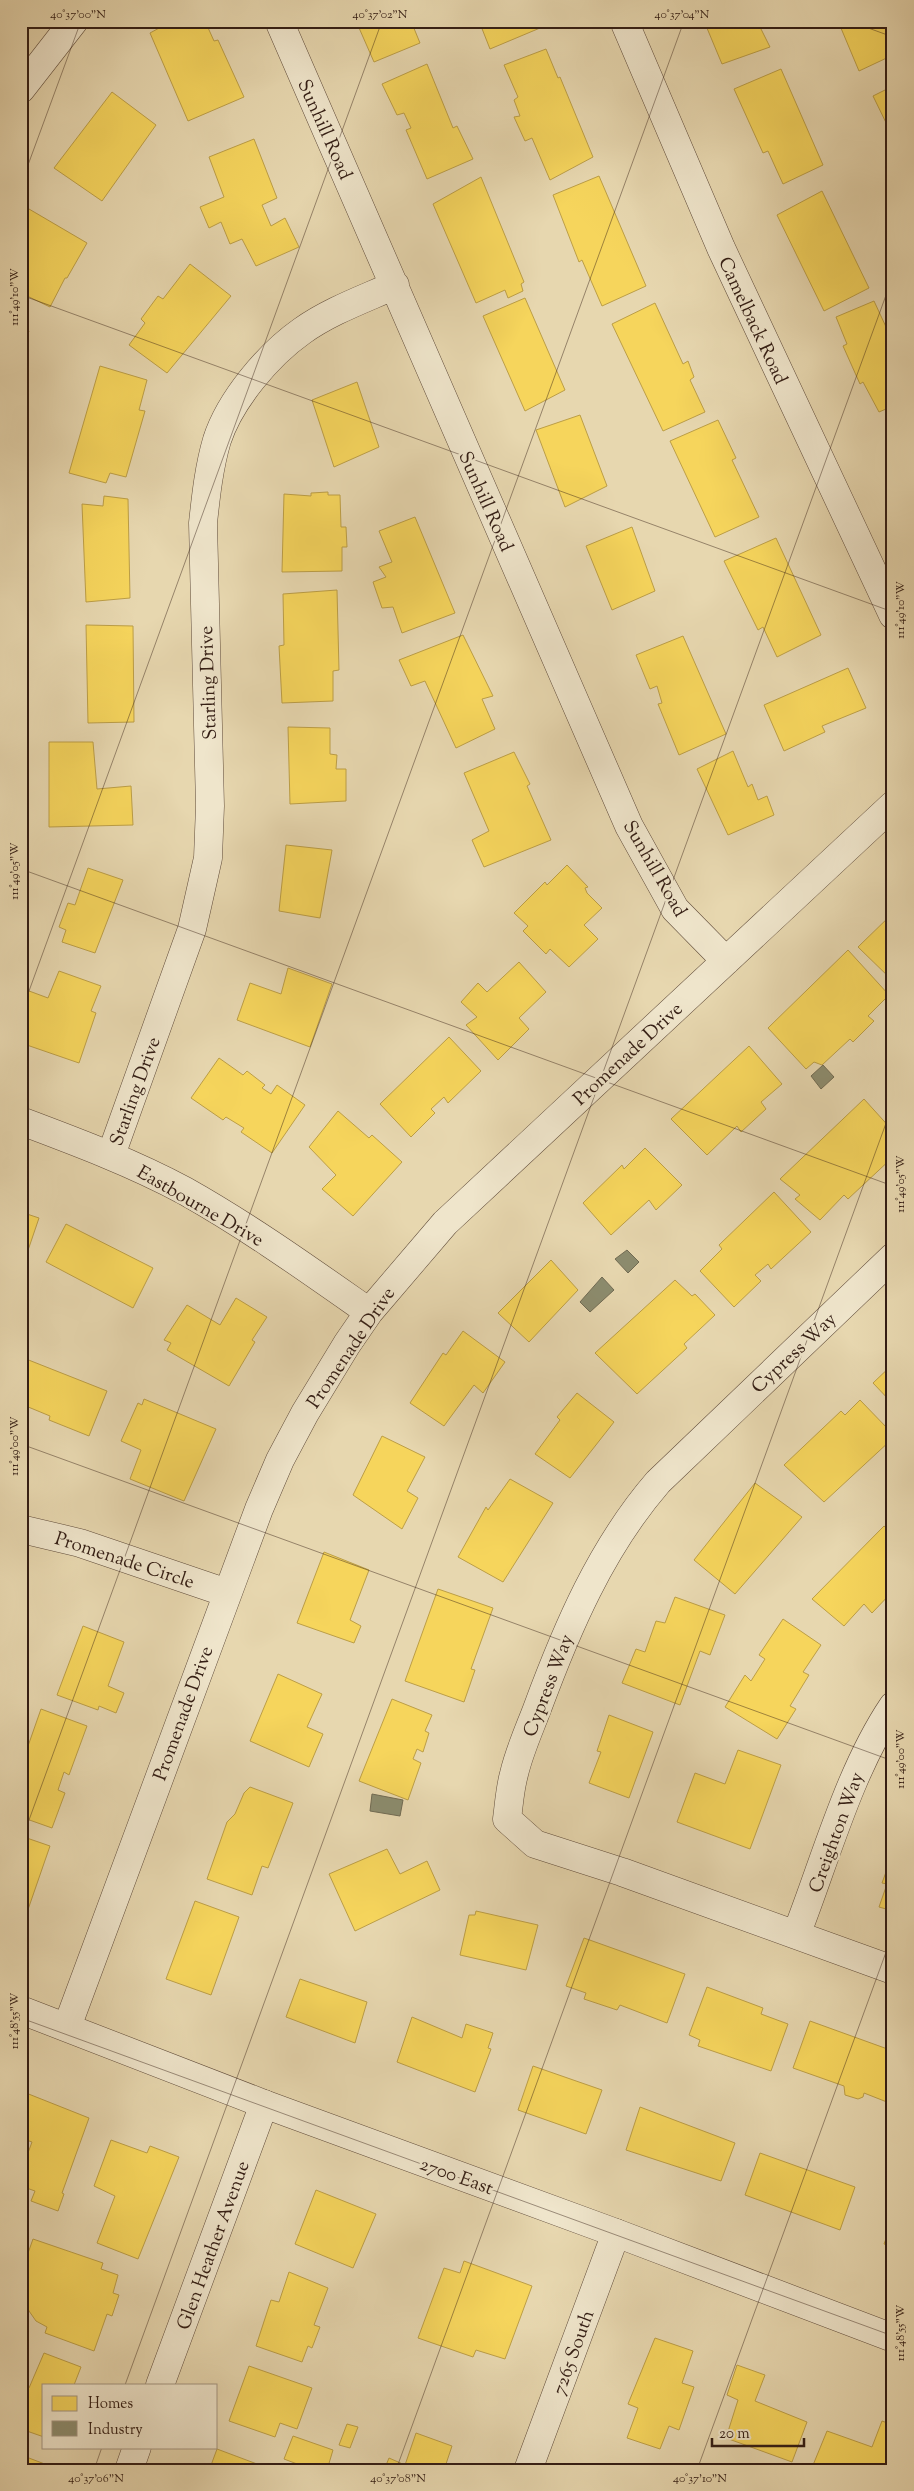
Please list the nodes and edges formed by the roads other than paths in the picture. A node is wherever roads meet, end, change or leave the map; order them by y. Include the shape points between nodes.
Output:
1 (74, 21) edge
2 (279, 21) edge
3 (624, 21) edge
4 (21, 89) edge
5 (395, 285) junction
6 (893, 615) edge
7 (893, 805) edge
8 (726, 961) junction
9 (21, 1121) edge
10 (111, 1155) junction
11 (893, 1258) edge
12 (369, 1312) junction
13 (21, 1529) edge
14 (227, 1593) junction
15 (893, 1706) edge
16 (796, 1935) junction
17 (893, 1970) edge
18 (21, 2010) edge
19 (67, 2027) junction
20 (264, 2104) junction
21 (616, 2234) junction
22 (893, 2338) edge
23 (160, 2384) edge
24 (137, 2448) edge
25 (128, 2470) edge
26 (528, 2470) edge

1 - 4 street
2 - 5 street, Sunhill Road
3 - 6 street, Camelback Road via 721,248
5 - 8 street, Sunhill Road via 629,826 675,909
5 - 10 street, Starling Drive via 311,325 270,356 243,389 218,439 207,480 203,523 210,806 208,858 192,929
7 - 8 street, Promenade Drive
8 - 12 street, Promenade Drive via 445,1223
9 - 10 street, Eastbourne Drive
10 - 12 street, Eastbourne Drive via 214,1208
11 - 16 street, Cypress Way via 658,1482 626,1523 584,1596 550,1675 514,1773 507,1819 534,1844
12 - 14 street, Promenade Drive via 324,1379 280,1460
13 - 14 street, Promenade Circle via 80,1543
14 - 19 street, Promenade Drive
15 - 16 street, Creighton Way via 875,1731 859,1767
16 - 17 street, Cypress Way
18 - 19 street, 2700 East
19 - 20 street, 2700 East
20 - 21 street, 2700 East
20 - 23 street, Glen Heather Avenue
21 - 22 street, 2700 East
21 - 26 street, 7265 South
24 - 25 street

